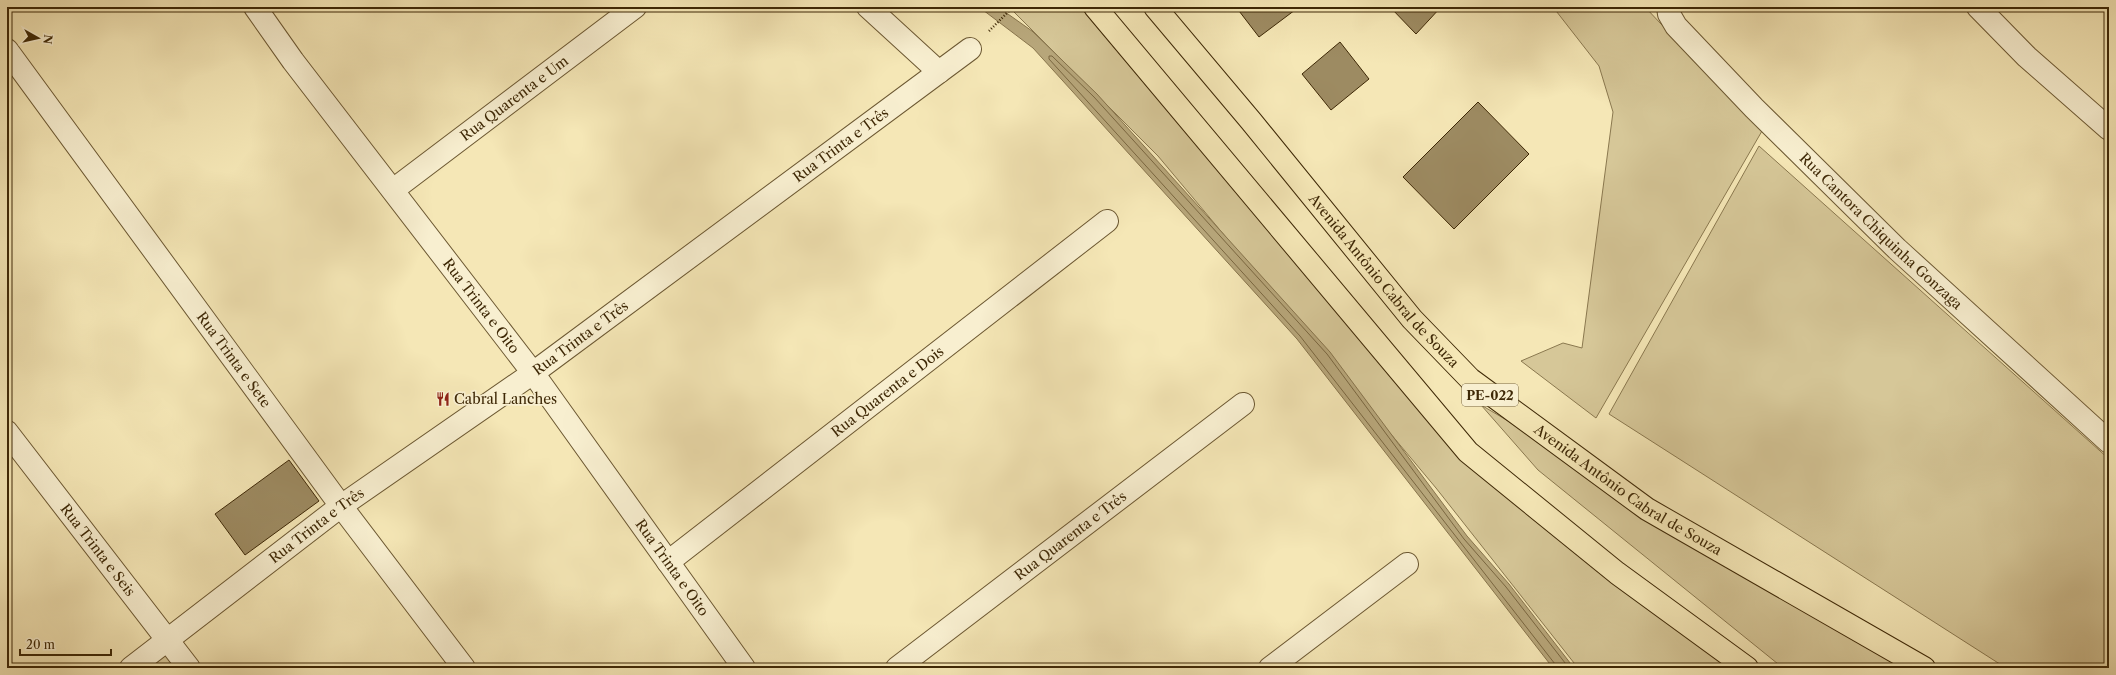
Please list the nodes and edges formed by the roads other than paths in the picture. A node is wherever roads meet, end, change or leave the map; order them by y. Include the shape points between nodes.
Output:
1 (635, 7) edge
2 (868, 7) edge
3 (1095, 7) edge
4 (1155, 7) edge
5 (1668, 7) edge
6 (1978, 7) edge
7 (260, 9) edge
8 (970, 49) dead end
9 (7, 50) edge
10 (939, 72) junction
11 (2108, 125) edge
12 (393, 190) junction
13 (1107, 221) dead end
14 (533, 374) junction
15 (1243, 404) dead end
16 (7, 432) edge
17 (2109, 442) edge
18 (341, 506) junction
19 (668, 562) junction
20 (1407, 564) dead end
21 (168, 640) junction
22 (131, 668) edge
23 (189, 668) edge
24 (464, 668) edge
25 (744, 668) edge
26 (897, 668) edge
27 (1270, 668) edge
28 (1747, 668) edge
29 (1924, 668) edge

1 - 12 street, Rua Quarenta e Um
2 - 10 street
3 - 28 highway via 1468,452 1617,573
4 - 29 highway, Avenida Antônio Cabral de Souza / PE-022 via 1412,319 1470,379 1647,509
5 - 17 street, Rua Cantora Chiquinha Gonzaga via 1676,26 1754,108 1897,249
6 - 11 street via 2027,56
7 - 12 street, Rua Trinta e Oito via 294,61
8 - 10 street, Rua Trinta e Três
9 - 18 street, Rua Trinta e Sete
10 - 14 street, Rua Trinta e Três
12 - 14 street, Rua Trinta e Oito
13 - 19 street, Rua Quarenta e Dois
14 - 18 street, Rua Trinta e Três
14 - 19 street, Rua Trinta e Oito
15 - 26 street, Rua Quarenta e Três
16 - 21 street, Rua Trinta e Seis
18 - 21 street, Rua Trinta e Três
18 - 24 street, Rua Trinta e Sete
19 - 25 street, Rua Trinta e Oito
20 - 27 street
21 - 22 street, Rua Trinta e Três
21 - 23 street, Rua Trinta e Seis

